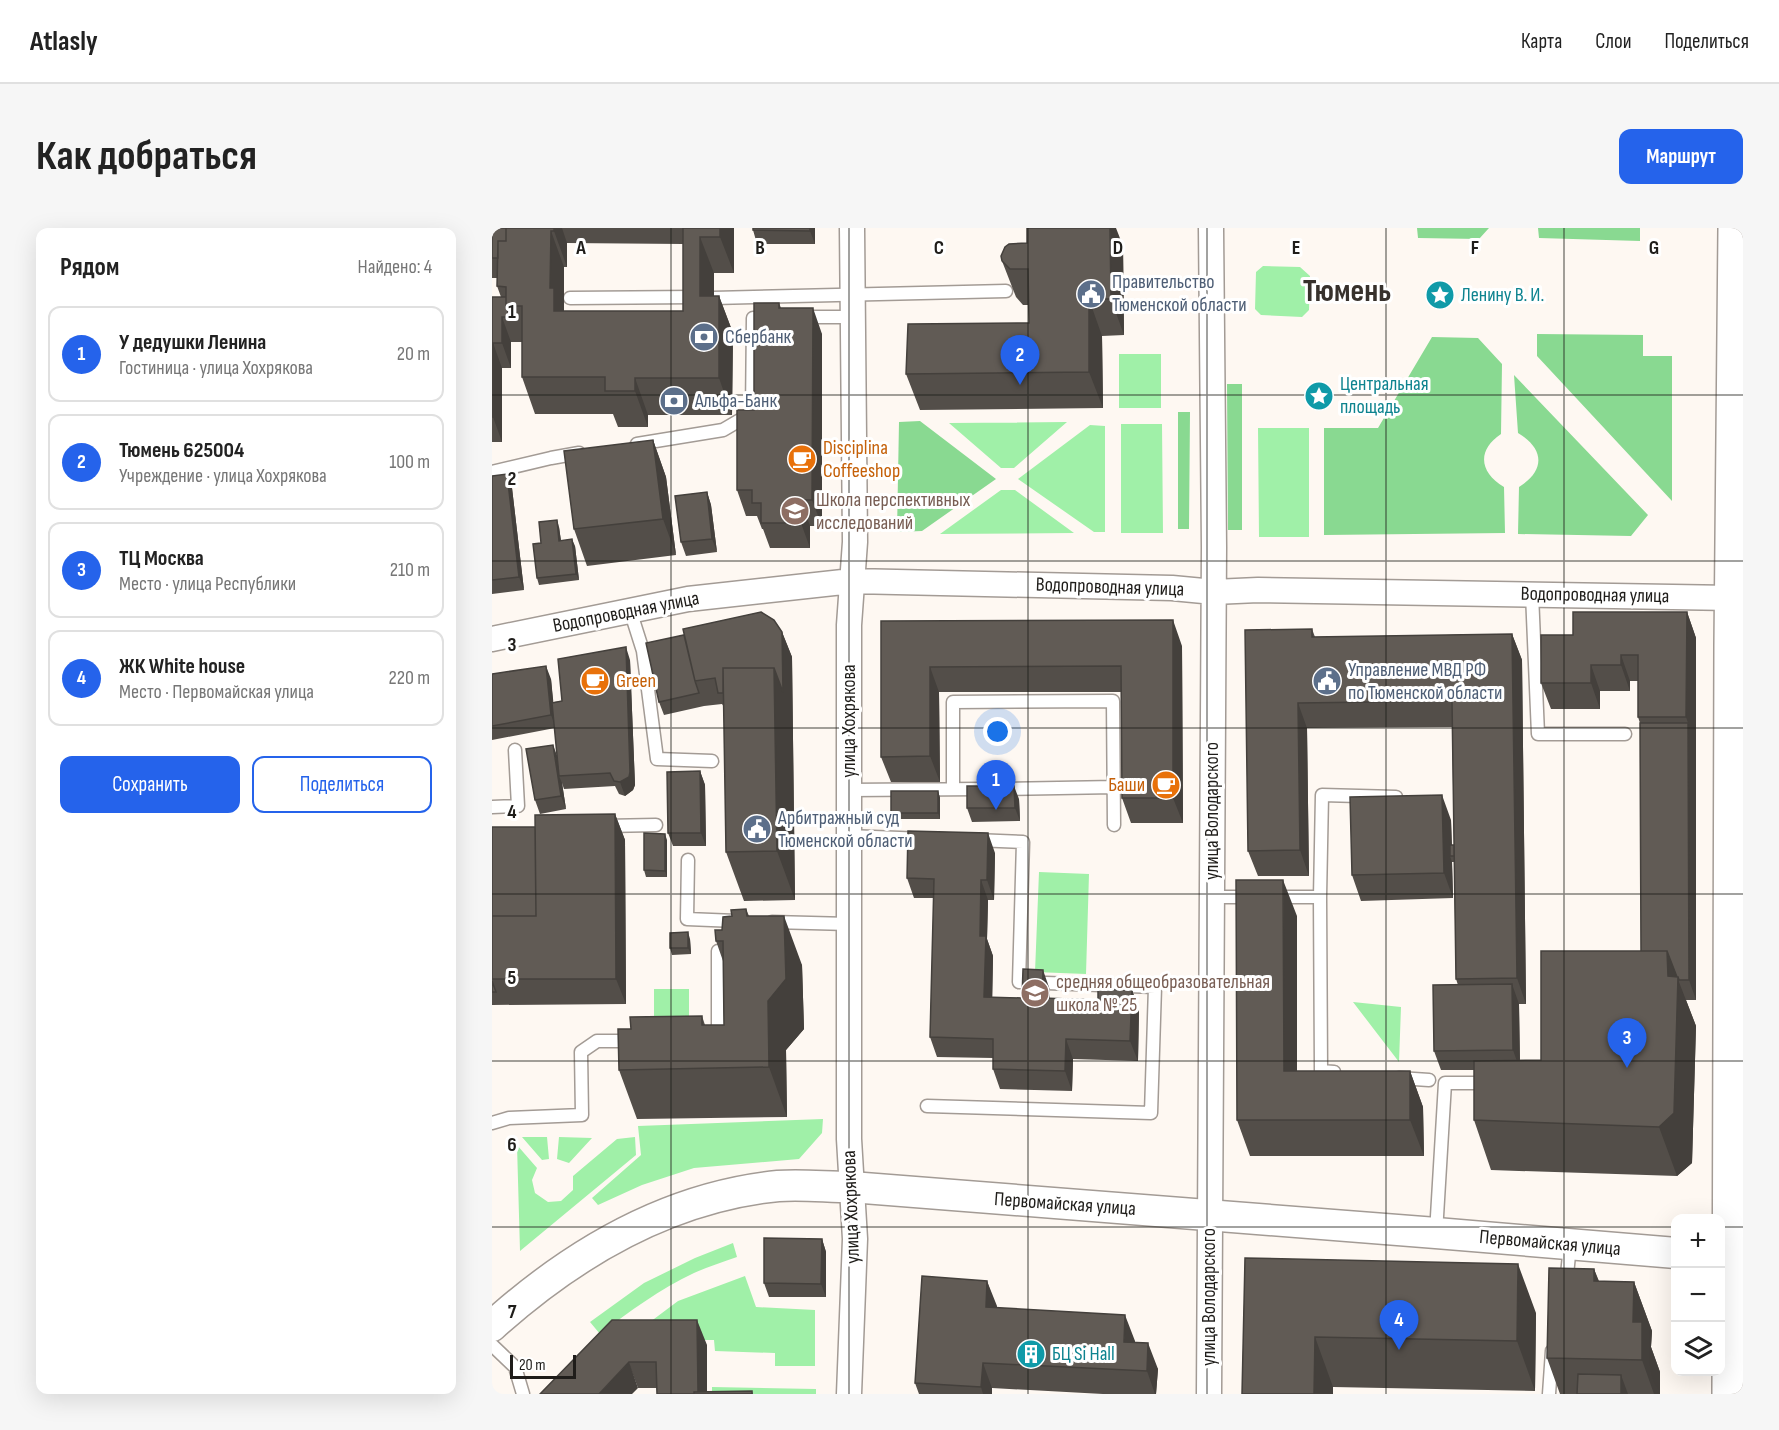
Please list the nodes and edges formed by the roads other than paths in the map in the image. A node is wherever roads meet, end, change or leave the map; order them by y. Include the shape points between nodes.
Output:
1 (852, 228) edge
2 (1211, 228) edge
3 (1735, 228) edge
4 (1006, 291) edge
5 (696, 297) edge
6 (570, 298) dead end
7 (714, 298) edge
8 (852, 306) junction
9 (629, 445) edge
10 (596, 451) edge
11 (492, 472) edge
12 (852, 581) junction
13 (1214, 592) junction
14 (1532, 594) junction
15 (1737, 597) edge
16 (630, 610) junction
17 (492, 639) edge
18 (1625, 734) dead end
19 (515, 750) dead end
20 (712, 761) dead end
21 (1115, 787) junction
22 (954, 789) junction
23 (848, 790) junction
24 (1408, 797) edge
25 (492, 807) edge
26 (656, 825) dead end
27 (1114, 825) dead end
28 (586, 827) edge
29 (848, 836) junction
30 (939, 839) edge
31 (963, 840) edge
32 (688, 860) dead end
33 (1212, 897) junction
34 (1320, 897) junction
35 (849, 924) junction
36 (718, 951) edge
37 (650, 1042) edge
38 (707, 1043) edge
39 (1342, 1073) edge
40 (1386, 1077) edge
41 (1429, 1080) dead end
42 (1500, 1084) edge
43 (927, 1106) dead end
44 (492, 1123) edge
45 (851, 1187) junction
46 (1209, 1215) junction
47 (1436, 1233) junction
48 (1570, 1244) junction
49 (1671, 1254) edge
50 (1731, 1257) edge
51 (1563, 1296) edge
52 (492, 1326) edge
53 (1552, 1339) edge
54 (492, 1345) edge
55 (523, 1394) edge
56 (849, 1394) edge
57 (1209, 1394) edge
58 (1549, 1394) edge
59 (1729, 1394) edge

1 - 8 street, улица Хохрякова
2 - 13 street, улица Володарского
3 - 15 main road
4 - 8 lane
5 - 6 lane
7 - 8 lane
8 - 9 lane via 788,318 753,318 752,413 723,430
8 - 12 street, улица Хохрякова via 855,542
10 - 11 lane
12 - 13 street, Водопроводная улица
12 - 16 street, Водопроводная улица via 688,599
12 - 23 street, улица Хохрякова
13 - 14 street, Водопроводная улица
13 - 33 street, улица Володарского
14 - 15 street, Водопроводная улица
14 - 18 lane via 1538,734
15 - 50 main road
16 - 17 street, Водопроводная улица
16 - 20 lane via 643,651 657,759
19 - 25 lane via 518,806
21 - 22 lane
21 - 22 lane via 1113,701 953,702
21 - 27 lane
22 - 23 lane
23 - 29 street, улица Хохрякова
24 - 34 lane via 1322,795
26 - 28 lane
29 - 30 lane
29 - 35 street, улица Хохрякова
31 - 43 lane via 1023,842 1019,982 1155,987 1151,1113
32 - 35 lane via 687,919
33 - 34 lane
33 - 46 street, улица Володарского
34 - 39 lane via 1321,1071
35 - 45 street, улица Хохрякова
36 - 38 lane via 718,1043
37 - 44 lane via 597,1041 581,1052 582,1115 509,1118
40 - 41 lane
42 - 47 lane via 1445,1083
45 - 46 street, Первомайская улица
45 - 52 street, Первомайская улица via 779,1186 741,1192 666,1214 564,1268
45 - 56 street, улица Хохрякова via 855,1239
46 - 47 street, Первомайская улица
46 - 57 street, улица Володарского
47 - 48 street, Первомайская улица
48 - 49 street, Первомайская улица
48 - 51 lane
50 - 59 main road
53 - 58 lane
54 - 55 lane via 515,1367

